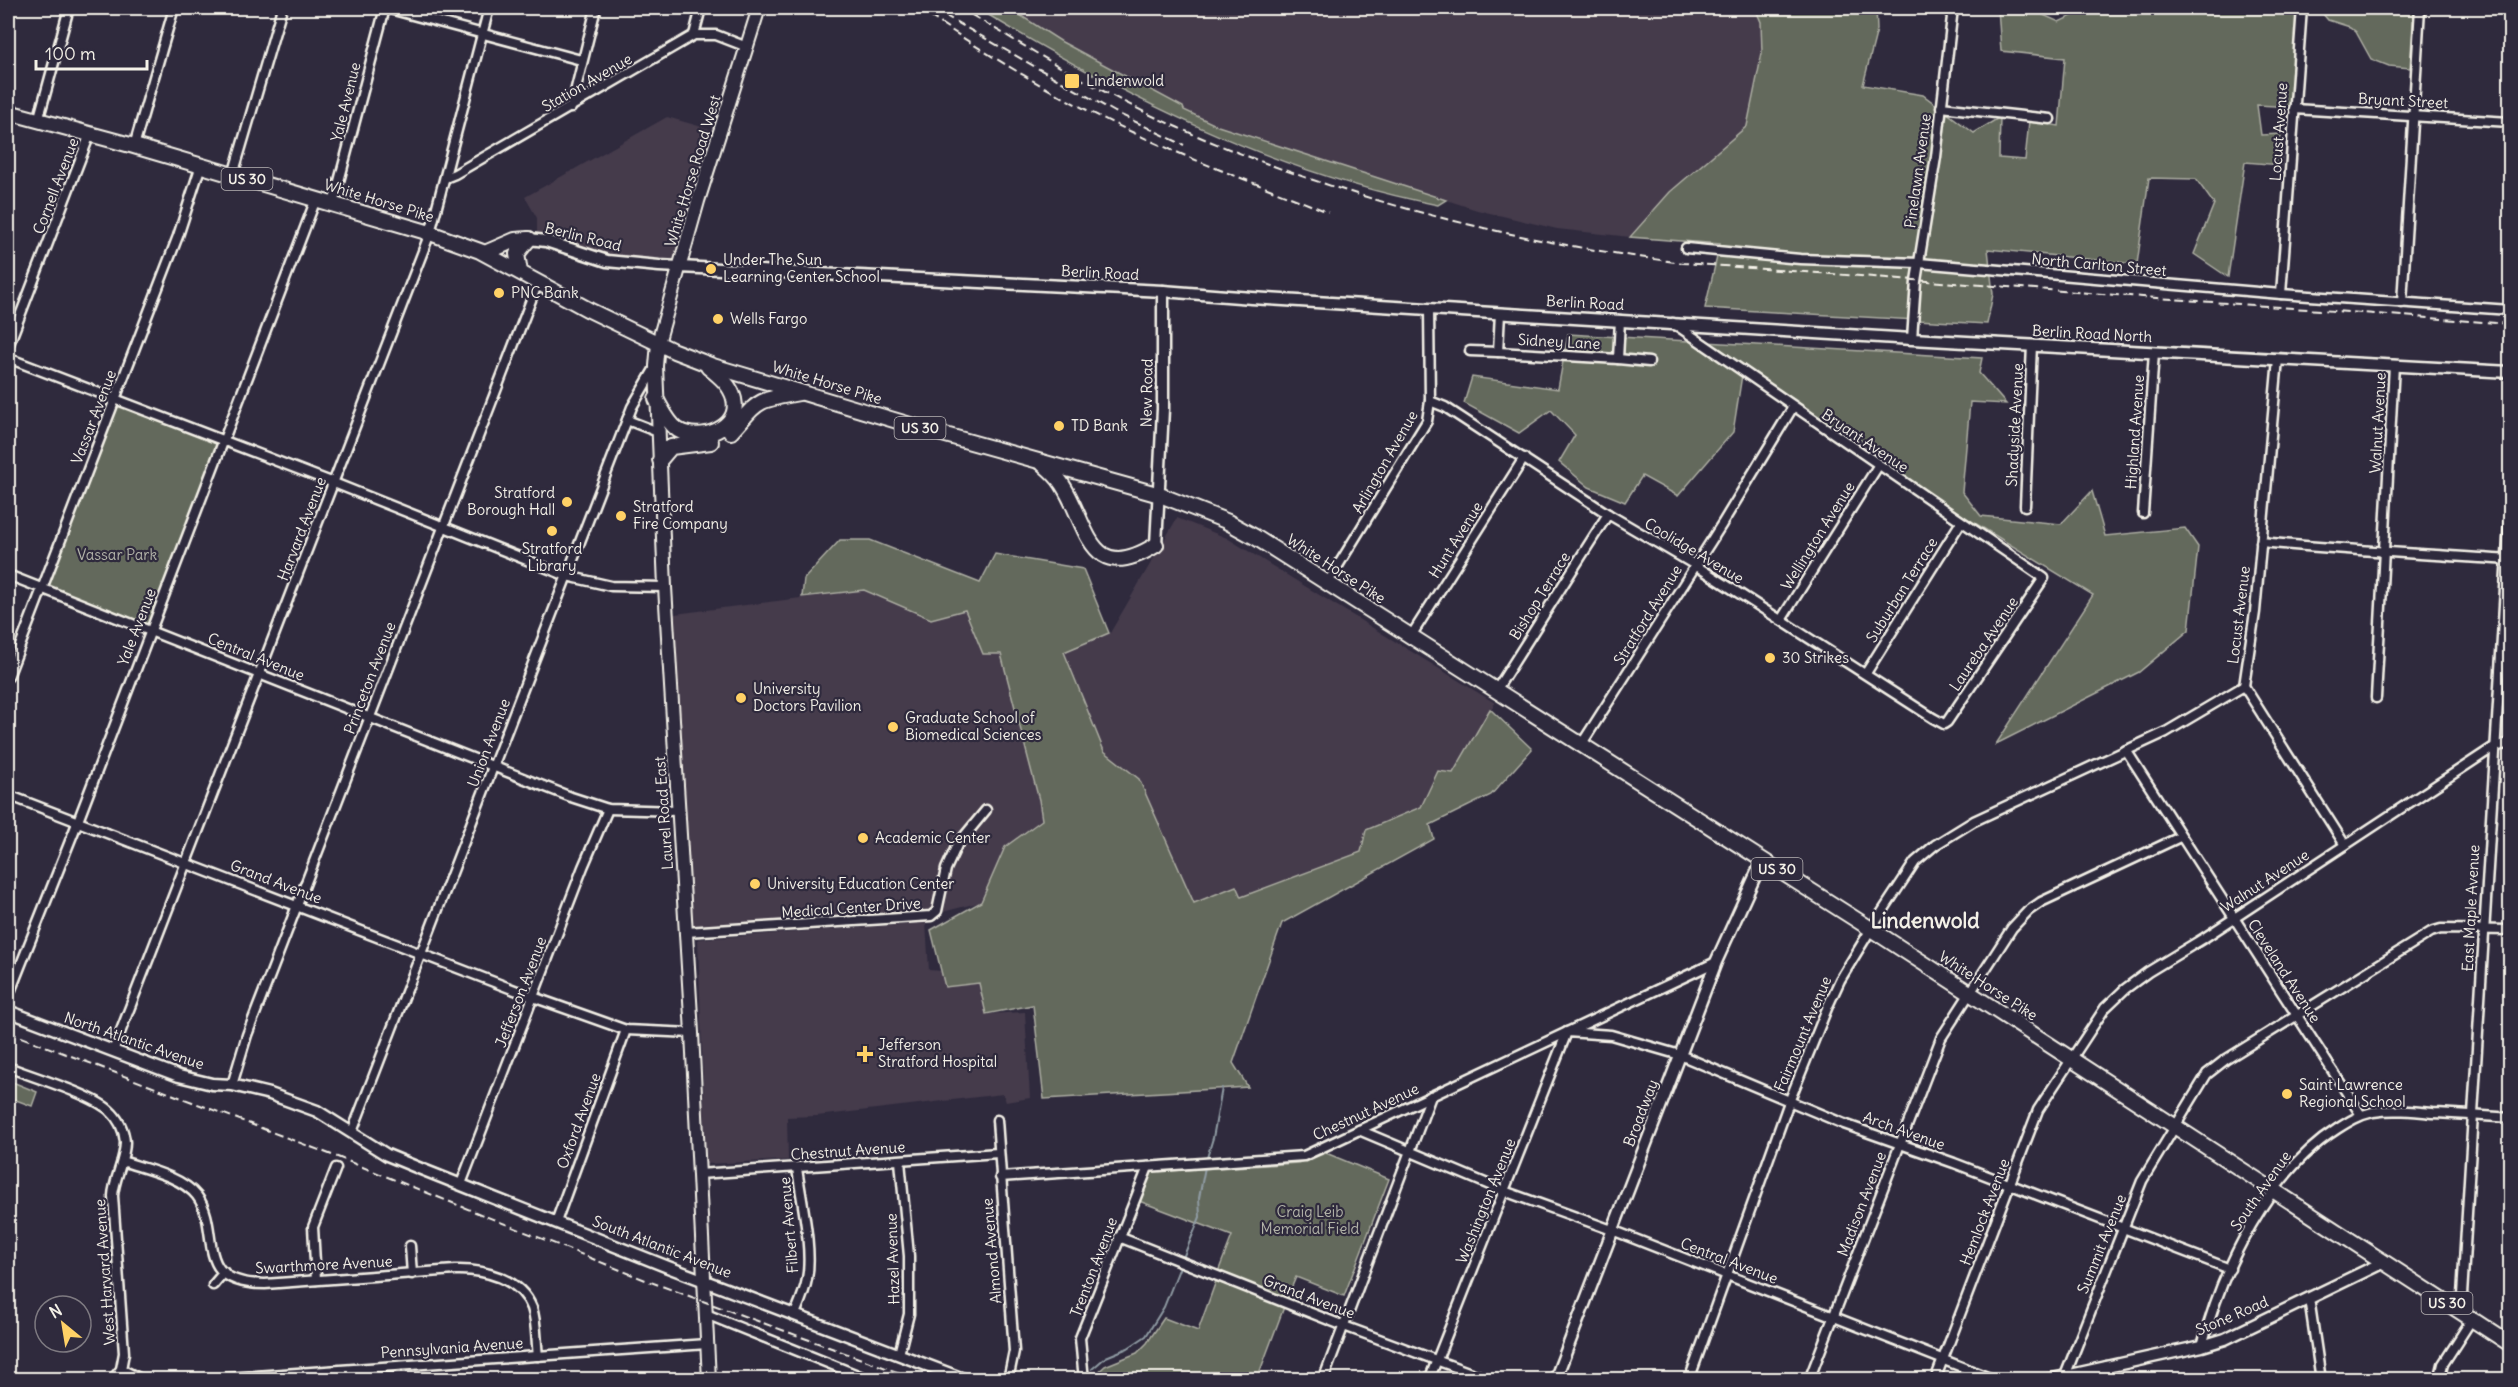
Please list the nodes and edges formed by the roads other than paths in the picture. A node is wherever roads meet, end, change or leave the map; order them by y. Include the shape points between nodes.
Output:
1 (69, 8) edge
2 (174, 8) edge
3 (282, 8) edge
4 (385, 8) edge
5 (489, 8) edge
6 (596, 8) edge
7 (701, 8) edge
8 (759, 8) edge
9 (1953, 8) edge
10 (2302, 8) edge
11 (2420, 8) edge
12 (482, 35) junction
13 (694, 35) junction
14 (747, 47) junction
15 (581, 60) junction
16 (1941, 106) junction
17 (571, 108) junction
18 (2294, 109) junction
19 (8, 112) edge
20 (2414, 115) junction
21 (2050, 119) dead end
22 (38, 121) junction
23 (2511, 122) edge
24 (90, 134) junction
25 (134, 146) junction
26 (201, 165) junction
27 (233, 175) junction
28 (445, 177) junction
29 (316, 199) junction
30 (333, 204) junction
31 (430, 233) junction
32 (529, 239) junction
33 (1686, 248) dead end
34 (485, 253) junction
35 (1918, 263) junction
36 (680, 268) junction
37 (520, 272) junction
38 (538, 282) junction
39 (1162, 291) junction
40 (2281, 294) junction
41 (2402, 303) junction
42 (1429, 309) junction
43 (2511, 310) edge
44 (1500, 313) junction
45 (1620, 320) junction
46 (1672, 323) junction
47 (1912, 339) junction
48 (658, 343) junction
49 (2032, 345) junction
50 (8, 347) edge
51 (1470, 351) dead end
52 (1498, 352) junction
53 (2154, 352) junction
54 (8, 358) edge
55 (1618, 359) junction
56 (2278, 359) junction
57 (702, 361) junction
58 (1649, 362) dead end
59 (2394, 365) junction
60 (656, 366) junction
61 (2511, 372) edge
62 (802, 393) junction
63 (115, 399) junction
64 (656, 399) junction
65 (1430, 401) junction
66 (1793, 407) junction
67 (627, 420) junction
68 (658, 432) junction
69 (223, 440) junction
70 (1524, 458) junction
71 (660, 460) junction
72 (1039, 461) junction
73 (1878, 466) junction
74 (334, 483) junction
75 (1160, 495) junction
76 (2025, 506) dead end
77 (2511, 506) edge
78 (2143, 513) dead end
79 (1608, 514) junction
80 (1961, 522) junction
81 (442, 526) junction
82 (2261, 542) junction
83 (1156, 545) joint
84 (2384, 552) junction
85 (2509, 559) edge
86 (1695, 565) junction
87 (8, 575) edge
88 (567, 576) junction
89 (2044, 578) joint
90 (1328, 582) junction
91 (665, 587) junction
92 (42, 589) junction
93 (1781, 620) junction
94 (150, 630) junction
95 (1411, 636) junction
96 (261, 673) junction
97 (1866, 673) junction
98 (8, 677) edge
99 (2244, 686) junction
100 (1495, 692) junction
101 (2376, 698) dead end
102 (369, 718) junction
103 (1944, 724) joint
104 (2511, 743) edge
105 (1581, 746) junction
106 (2494, 747) junction
107 (2127, 750) junction
108 (494, 768) junction
109 (8, 795) edge
110 (608, 809) junction
111 (986, 810) dead end
112 (679, 811) junction
113 (78, 821) junction
114 (2180, 837) junction
115 (2345, 845) junction
116 (1762, 861) junction
117 (186, 862) junction
118 (297, 905) junction
119 (2234, 918) junction
120 (1870, 929) junction
121 (2484, 929) junction
122 (2511, 930) edge
123 (686, 932) junction
124 (422, 954) junction
125 (1716, 962) junction
126 (1969, 994) junction
127 (8, 997) edge
128 (533, 997) junction
129 (8, 1011) edge
130 (2297, 1016) junction
131 (626, 1029) junction
132 (1567, 1032) junction
133 (692, 1033) junction
134 (113, 1051) junction
135 (1680, 1055) junction
136 (2070, 1059) junction
137 (8, 1067) edge
138 (232, 1085) junction
139 (1431, 1096) junction
140 (1789, 1102) junction
141 (2361, 1115) junction
142 (2473, 1115) junction
143 (2511, 1118) edge
144 (997, 1120) dead end
145 (2174, 1126) junction
146 (1359, 1130) junction
147 (352, 1132) junction
148 (1900, 1143) junction
149 (1409, 1152) junction
150 (998, 1153) junction
151 (122, 1161) junction
152 (900, 1161) junction
153 (1148, 1167) junction
154 (336, 1168) dead end
155 (797, 1168) junction
156 (699, 1174) junction
157 (1000, 1177) junction
158 (460, 1185) junction
159 (2010, 1185) junction
160 (1504, 1191) junction
161 (2274, 1191) junction
162 (556, 1222) junction
163 (2121, 1229) junction
164 (1612, 1230) junction
165 (1119, 1237) junction
166 (410, 1246) dead end
167 (2384, 1262) junction
168 (2230, 1269) junction
169 (224, 1272) junction
170 (412, 1274) junction
171 (1726, 1274) junction
172 (316, 1280) junction
173 (704, 1280) junction
174 (213, 1285) dead end
175 (2309, 1298) junction
176 (706, 1314) junction
177 (795, 1314) junction
178 (2466, 1316) junction
179 (1833, 1317) junction
180 (1344, 1326) junction
181 (707, 1344) junction
182 (2511, 1344) edge
183 (2202, 1346) junction
184 (899, 1354) junction
185 (538, 1356) junction
186 (1942, 1359) junction
187 (1437, 1360) junction
188 (2107, 1367) junction
189 (121, 1369) junction
190 (2065, 1376) junction
191 (112, 1380) edge
192 (143, 1380) edge
193 (199, 1380) edge
194 (709, 1380) edge
195 (870, 1380) edge
196 (966, 1380) edge
197 (1008, 1380) edge
198 (1084, 1380) edge
199 (1323, 1380) edge
200 (1429, 1380) edge
201 (1490, 1380) edge
202 (1555, 1380) edge
203 (1689, 1380) edge
204 (1809, 1380) edge
205 (1935, 1380) edge
206 (1995, 1380) edge
207 (2048, 1380) edge
208 (2109, 1380) edge
209 (2321, 1380) edge
210 (2439, 1380) edge

1 - 22 street
2 - 25 street
3 - 27 street
4 - 12 street
4 - 30 street, Yale Avenue
5 - 12 street, Harvard Avenue
6 - 15 street
7 - 13 street
8 - 14 main road, White Horse Road West
9 - 16 street, Pinelawn Avenue
10 - 18 street, Locust Avenue
11 - 20 street
12 - 15 street
12 - 28 street, Harvard Avenue
13 - 14 street via 716,35
13 - 17 street, Station Avenue
14 - 36 main road, White Horse Road West
15 - 17 street
16 - 21 street
16 - 35 street, Pinelawn Avenue
17 - 28 street, Station Avenue
18 - 20 street, Bryant Street
18 - 40 street, Locust Avenue
19 - 22 highway, White Horse Pike / US 30
20 - 23 street, Bryant Street
20 - 41 street
22 - 24 highway, White Horse Pike / US 30
24 - 25 highway, White Horse Pike / US 30
24 - 50 street, Cornell Avenue
25 - 26 highway, White Horse Pike / US 30
26 - 27 highway, White Horse Pike / US 30
26 - 63 street, Vassar Avenue
27 - 29 highway, White Horse Pike / US 30
28 - 31 street, Harvard Avenue
29 - 30 highway, White Horse Pike / US 30
29 - 69 street, Yale Avenue
30 - 31 highway, White Horse Pike / US 30
31 - 34 highway, White Horse Pike / US 30
31 - 74 street, Harvard Avenue
32 - 34 highway via 515,240
32 - 36 street, Berlin Road via 607,261
32 - 37 highway via 517,254
33 - 35 street, North Carlton Street via 1800,259
34 - 37 highway, White Horse Pike / US 30
35 - 40 street, North Carlton Street
35 - 47 street, Pinelawn Avenue
36 - 39 street, Berlin Road
36 - 48 main road, White Horse Road West
37 - 38 highway, White Horse Pike / US 30
38 - 48 highway, White Horse Pike / US 30
38 - 81 street, Princeton Avenue
39 - 42 street, Berlin Road
39 - 75 street, New Road
40 - 41 street, North Carlton Street
41 - 43 street, North Carlton Street
42 - 44 street, Berlin Road
42 - 65 street, Arlington Avenue
44 - 45 street, Berlin Road
44 - 52 street, Sidney Lane
45 - 46 street, Berlin Road
45 - 55 street, Sidney Lane
46 - 47 street, Berlin Road North
46 - 66 street, Bryant Avenue
47 - 49 street, Berlin Road North
48 - 57 highway, White Horse Pike / US 30
48 - 60 main road, Laurel Road East
49 - 53 street, Berlin Road North
49 - 76 street, Shadyside Avenue
51 - 52 street, Sidney Lane
52 - 55 street, Sidney Lane
53 - 56 street, Berlin Road North
53 - 78 street, Highland Avenue
54 - 63 street
55 - 58 street, Sidney Lane
56 - 59 street, Berlin Road North
56 - 82 street, Locust Avenue
57 - 62 highway, White Horse Pike / US 30
57 - 64 highway via 721,378 735,400 727,424 711,433 683,433 672,424
59 - 61 street, Berlin Road North
59 - 84 street, Walnut Avenue
60 - 64 main road, Laurel Road East
60 - 67 street, Union Avenue
62 - 71 highway via 762,400 725,436 716,441 671,447
62 - 72 highway, White Horse Pike / US 30
63 - 69 street
63 - 92 street, Vassar Avenue
64 - 68 main road, Laurel Road East
65 - 70 street, Coolidge Avenue
65 - 90 street, Arlington Avenue via 1427,421
66 - 73 street, Bryant Avenue
66 - 86 street, Stratford Avenue
67 - 68 street
67 - 88 street, Union Avenue
68 - 71 main road, Laurel Road East
69 - 74 street
69 - 94 street, Yale Avenue
70 - 79 street, Coolidge Avenue
70 - 95 street, Hunt Avenue
71 - 91 main road, Laurel Road East
72 - 75 highway, White Horse Pike / US 30
72 - 83 highway via 1061,482 1082,528 1102,553 1114,559 1127,559
73 - 80 street, Bryant Avenue
73 - 93 street, Wellington Avenue
74 - 81 street
74 - 96 street, Harvard Avenue
75 - 83 street, New Road
75 - 90 highway, White Horse Pike / US 30 via 1226,521
77 - 85 street, East Maple Avenue
79 - 86 street, Coolidge Avenue
79 - 100 street, Bishop Terrace
80 - 89 street, Bryant Avenue
80 - 97 street, Suburban Terrace
81 - 88 street
81 - 102 street, Princeton Avenue
82 - 84 street
82 - 99 street, Locust Avenue
84 - 85 street
84 - 101 street, Walnut Avenue
85 - 106 street, East Maple Avenue
86 - 93 street, Coolidge Avenue
86 - 105 street, Stratford Avenue
87 - 92 street, Central Avenue
88 - 91 street via 611,586
88 - 108 street, Union Avenue
89 - 103 street, Laureba Avenue
90 - 95 highway, White Horse Pike / US 30
91 - 112 main road, Laurel Road East
92 - 94 street, Central Avenue
92 - 98 street, Vassar Avenue
93 - 97 street, Coolidge Avenue
94 - 96 street, Central Avenue
94 - 113 street, Yale Avenue
95 - 100 highway, White Horse Pike / US 30
96 - 102 street, Central Avenue
96 - 117 street, Harvard Avenue
97 - 103 street, Coolidge Avenue
99 - 107 street, Fairmount Avenue
99 - 115 street, Locust Avenue
100 - 105 highway, White Horse Pike / US 30
102 - 108 street, Central Avenue
102 - 118 street, Princeton Avenue
104 - 106 street
105 - 116 highway, White Horse Pike / US 30
106 - 115 street, Walnut Avenue
106 - 121 street, East Maple Avenue
107 - 114 street, Cleveland Avenue
107 - 120 street, Fairmount Avenue via 2001,807 1935,844 1916,862
108 - 110 street, Central Avenue
108 - 124 street, Union Avenue
109 - 113 street, Grand Avenue
110 - 112 street, Central Avenue
110 - 128 street, Jefferson Avenue
111 - 123 street, Medical Center Drive via 957,845 946,869 937,911 931,915
112 - 123 main road, Laurel Road East
113 - 117 street, Grand Avenue
113 - 127 street, Yale Avenue
114 - 119 street, Cleveland Avenue
114 - 126 street, Madison Avenue via 2028,911 2012,928
115 - 119 street, Walnut Avenue
116 - 120 highway, White Horse Pike / US 30
116 - 125 street, Broadway
117 - 118 street, Grand Avenue
117 - 134 street, Harvard Avenue
118 - 124 street, Grand Avenue
118 - 138 street, Princeton Avenue via 246,1035
119 - 130 street, Cleveland Avenue
119 - 136 street, Walnut Avenue via 2125,989 2105,1008
120 - 126 highway, White Horse Pike / US 30
120 - 140 street, Fairmount Avenue via 1836,988
121 - 122 street
121 - 130 street, Summit Avenue via 2437,930 2420,937
121 - 142 street, East Maple Avenue
123 - 133 main road, Laurel Road East
124 - 128 street, Grand Avenue
124 - 147 street, Union Avenue
125 - 132 street, Chestnut Avenue
125 - 135 street, Broadway
126 - 136 highway, White Horse Pike / US 30
126 - 148 street, Madison Avenue via 1941,1038
128 - 131 street, Grand Avenue
128 - 158 street, Jefferson Avenue
129 - 134 street, North Atlantic Avenue
130 - 141 street, Cleveland Avenue
130 - 145 street, Summit Avenue via 2207,1074
131 - 133 street, Grand Avenue
131 - 162 street, Oxford Avenue
132 - 135 street, Arch Avenue via 1611,1035
132 - 139 street, Chestnut Avenue
132 - 160 street, Washington Avenue
133 - 156 main road, Laurel Road East
134 - 138 street, North Atlantic Avenue via 179,1076
135 - 140 street, Arch Avenue
135 - 164 street, Broadway
136 - 145 highway, White Horse Pike / US 30
136 - 159 street, Hemlock Avenue via 2038,1110
137 - 151 street, West Harvard Avenue via 111,1111 125,1142
138 - 147 street, North Atlantic Avenue via 317,1111
139 - 146 street, Chestnut Avenue
139 - 149 street
140 - 148 street, Arch Avenue
140 - 171 street, Fairmount Avenue
141 - 142 street, South Avenue via 2385,1110
141 - 161 street, South Avenue via 2306,1151
142 - 143 street, South Avenue
142 - 178 street, East Maple Avenue
144 - 150 street, Almond Avenue
145 - 161 highway, White Horse Pike / US 30
145 - 163 street, Summit Avenue via 2142,1181
146 - 149 street, Central Avenue
146 - 153 street, Chestnut Avenue via 1298,1157
147 - 158 street, South Atlantic Avenue via 387,1155
148 - 159 street, Arch Avenue
148 - 179 street, Madison Avenue
149 - 160 street, Central Avenue
149 - 180 street
150 - 152 street, Chestnut Avenue
150 - 157 street, Almond Avenue
151 - 169 street via 174,1180 193,1192 204,1210 213,1256
151 - 189 street, West Harvard Avenue via 113,1196 124,1349
152 - 155 street, Chestnut Avenue
152 - 184 street, Hazel Avenue via 909,1256 909,1314
153 - 157 street, Chestnut Avenue
153 - 165 street, Trenton Avenue
154 - 172 street via 313,1227
155 - 156 street, Chestnut Avenue
155 - 177 street, Filbert Avenue via 808,1276
156 - 173 main road, Laurel Road East
157 - 197 street, Almond Avenue via 1014,1351
158 - 162 street, South Atlantic Avenue
159 - 163 street, Arch Avenue
159 - 186 street, Hemlock Avenue
160 - 164 street, Central Avenue
160 - 187 street, Washington Avenue
161 - 167 highway, White Horse Pike / US 30
161 - 168 street, South Avenue via 2249,1227
162 - 173 street, South Atlantic Avenue
163 - 168 street, Arch Avenue
163 - 190 street, Summit Avenue
164 - 171 street, Central Avenue
164 - 202 street, Broadway
165 - 180 street, Grand Avenue
165 - 198 street, Trenton Avenue via 1080,1338
166 - 170 street
167 - 175 street, Stone Road
167 - 178 highway, White Horse Pike / US 30
168 - 183 street, South Avenue
169 - 172 street, Swarthmore Avenue via 249,1283
169 - 174 street
170 - 172 street, Swarthmore Avenue
170 - 185 street, Swarthmore Avenue via 476,1270 512,1284 531,1308
171 - 179 street, Central Avenue
171 - 203 street, Fairmount Avenue
173 - 176 main road, Laurel Road East
173 - 177 street, South Atlantic Avenue
175 - 183 street, Stone Road via 2225,1339
175 - 209 street
176 - 181 main road, Laurel Road East
176 - 195 street
177 - 184 street, South Atlantic Avenue
178 - 182 highway, White Horse Pike / US 30
178 - 210 street
179 - 186 street, Central Avenue
179 - 204 street, Madison Avenue
180 - 187 street, Grand Avenue
180 - 199 street
181 - 185 street, Pennsylvania Avenue
181 - 194 main road, Laurel Road East
183 - 188 street, Stone Road
184 - 196 street, South Atlantic Avenue
185 - 193 street, Pennsylvania Avenue
186 - 205 street, Hemlock Avenue
186 - 206 street, Central Avenue
187 - 200 street, Washington Avenue
187 - 201 street, Grand Avenue
188 - 190 street, Stone Road
188 - 208 street
189 - 191 street
189 - 192 street
190 - 207 street, Stone Road

